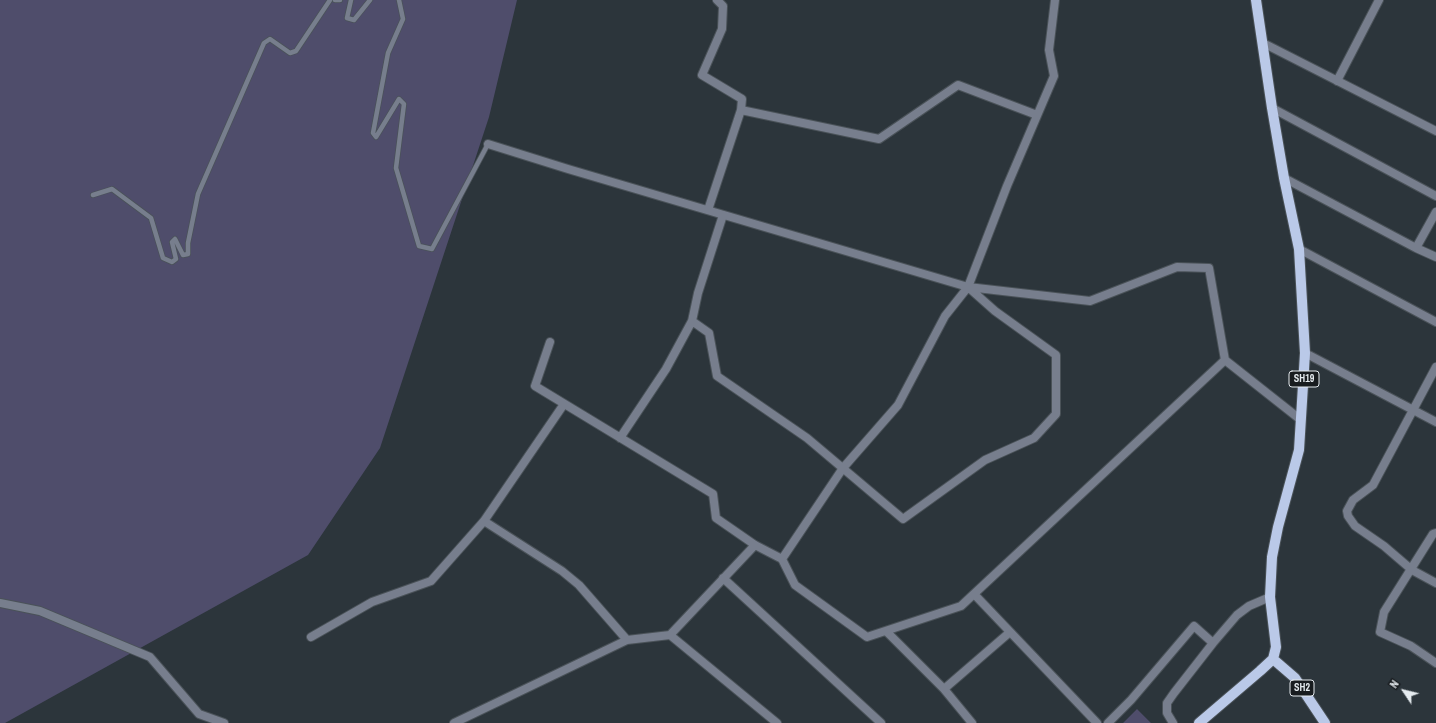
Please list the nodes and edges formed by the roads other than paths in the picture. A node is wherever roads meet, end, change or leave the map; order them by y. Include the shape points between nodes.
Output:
1 (330, 0) edge
2 (335, 0) edge
3 (340, 0) edge
4 (351, 0) edge
5 (370, 0) edge
6 (399, 0) edge
7 (717, 0) edge
8 (1055, 0) edge
9 (1256, 0) edge
10 (1379, 0) edge
11 (1263, 43) junction
12 (1337, 81) junction
13 (1272, 108) junction
14 (741, 110) junction
15 (1037, 115) junction
16 (1436, 131) edge
17 (488, 144) joint
18 (1284, 178) junction
19 (93, 195) dead end
20 (1436, 196) edge
21 (708, 210) junction
22 (1436, 212) edge
23 (723, 215) junction
24 (1416, 248) junction
25 (1299, 249) junction
26 (1436, 257) edge
27 (968, 287) junction
28 (692, 321) junction
29 (1436, 322) edge
30 (550, 342) dead end
31 (1305, 353) junction
32 (1225, 360) junction
33 (1436, 367) edge
34 (564, 404) junction
35 (1413, 409) junction
36 (1301, 420) junction
37 (1436, 422) edge
38 (620, 438) junction
39 (843, 468) junction
40 (484, 520) junction
41 (1436, 533) edge
42 (755, 545) junction
43 (782, 559) junction
44 (1412, 570) junction
45 (723, 578) junction
46 (1436, 583) edge
47 (974, 594) junction
48 (1270, 597) junction
49 (0, 603) edge
50 (886, 631) junction
51 (1010, 632) junction
52 (670, 635) junction
53 (311, 637) dead end
54 (627, 640) junction
55 (1213, 643) junction
56 (1273, 659) junction
57 (1436, 663) edge
58 (944, 689) junction
59 (224, 723) edge
60 (454, 723) edge
61 (777, 723) edge
62 (881, 723) edge
63 (972, 723) edge
64 (1097, 723) edge
65 (1108, 723) edge
66 (1173, 723) edge
67 (1199, 723) edge
68 (1325, 723) edge

1 - 19 lane via 296,51 290,53 270,39 264,43 198,194 188,254 183,255 175,239 172,242 176,259 172,262 163,258 151,218 112,189
2 - 3 lane
4 - 5 lane via 347,18 354,20
6 - 17 lane via 403,19 388,53 373,133 376,137 399,99 404,104 396,168 419,246 432,249
7 - 14 street via 723,6 722,28 702,75 742,99
8 - 15 street via 1049,50 1054,76
9 - 11 main road, SH19
10 - 12 street
11 - 12 street
11 - 13 main road, SH19
12 - 16 street
13 - 18 main road, SH19
13 - 20 street
14 - 15 street via 879,139 958,85
14 - 21 street
15 - 27 street
17 - 21 street
18 - 24 street
18 - 25 main road, SH19
21 - 23 street
22 - 24 street
23 - 27 street
23 - 28 street via 698,293
24 - 26 street
25 - 29 street
25 - 31 main road, SH19
27 - 32 street via 1090,301 1177,267 1209,268
27 - 39 street via 945,316 898,405
27 - 39 street via 995,311 1056,355 1056,414 1034,438 985,460 903,519
28 - 38 street via 666,369
28 - 39 street via 709,333 717,376 806,438
30 - 34 street via 535,386
31 - 35 street
31 - 36 main road, SH19
32 - 36 street
32 - 47 street
33 - 35 street
34 - 38 street
34 - 40 street
35 - 37 street
35 - 44 street via 1373,485 1353,500 1347,510 1355,526
36 - 48 main road, SH19 via 1299,450 1272,557
38 - 42 street via 713,494 716,518
39 - 43 street
40 - 53 street via 431,581 372,602
40 - 54 street via 579,585
41 - 44 street
42 - 43 street
42 - 45 street
43 - 50 street via 795,585 867,637
44 - 46 street
44 - 57 street via 1384,612 1380,632 1411,646
45 - 52 street
45 - 62 street
47 - 50 street via 961,606
47 - 51 street
48 - 55 street via 1243,610
48 - 56 main road, SH19 via 1276,647
49 - 59 street via 40,611 150,657 199,714
50 - 58 street
51 - 58 street
51 - 64 street
52 - 54 street
52 - 61 street
54 - 60 street
55 - 65 street via 1194,626
55 - 66 street via 1167,703 1167,713
56 - 67 main road
56 - 68 main road, SH2 via 1295,678
58 - 63 street

